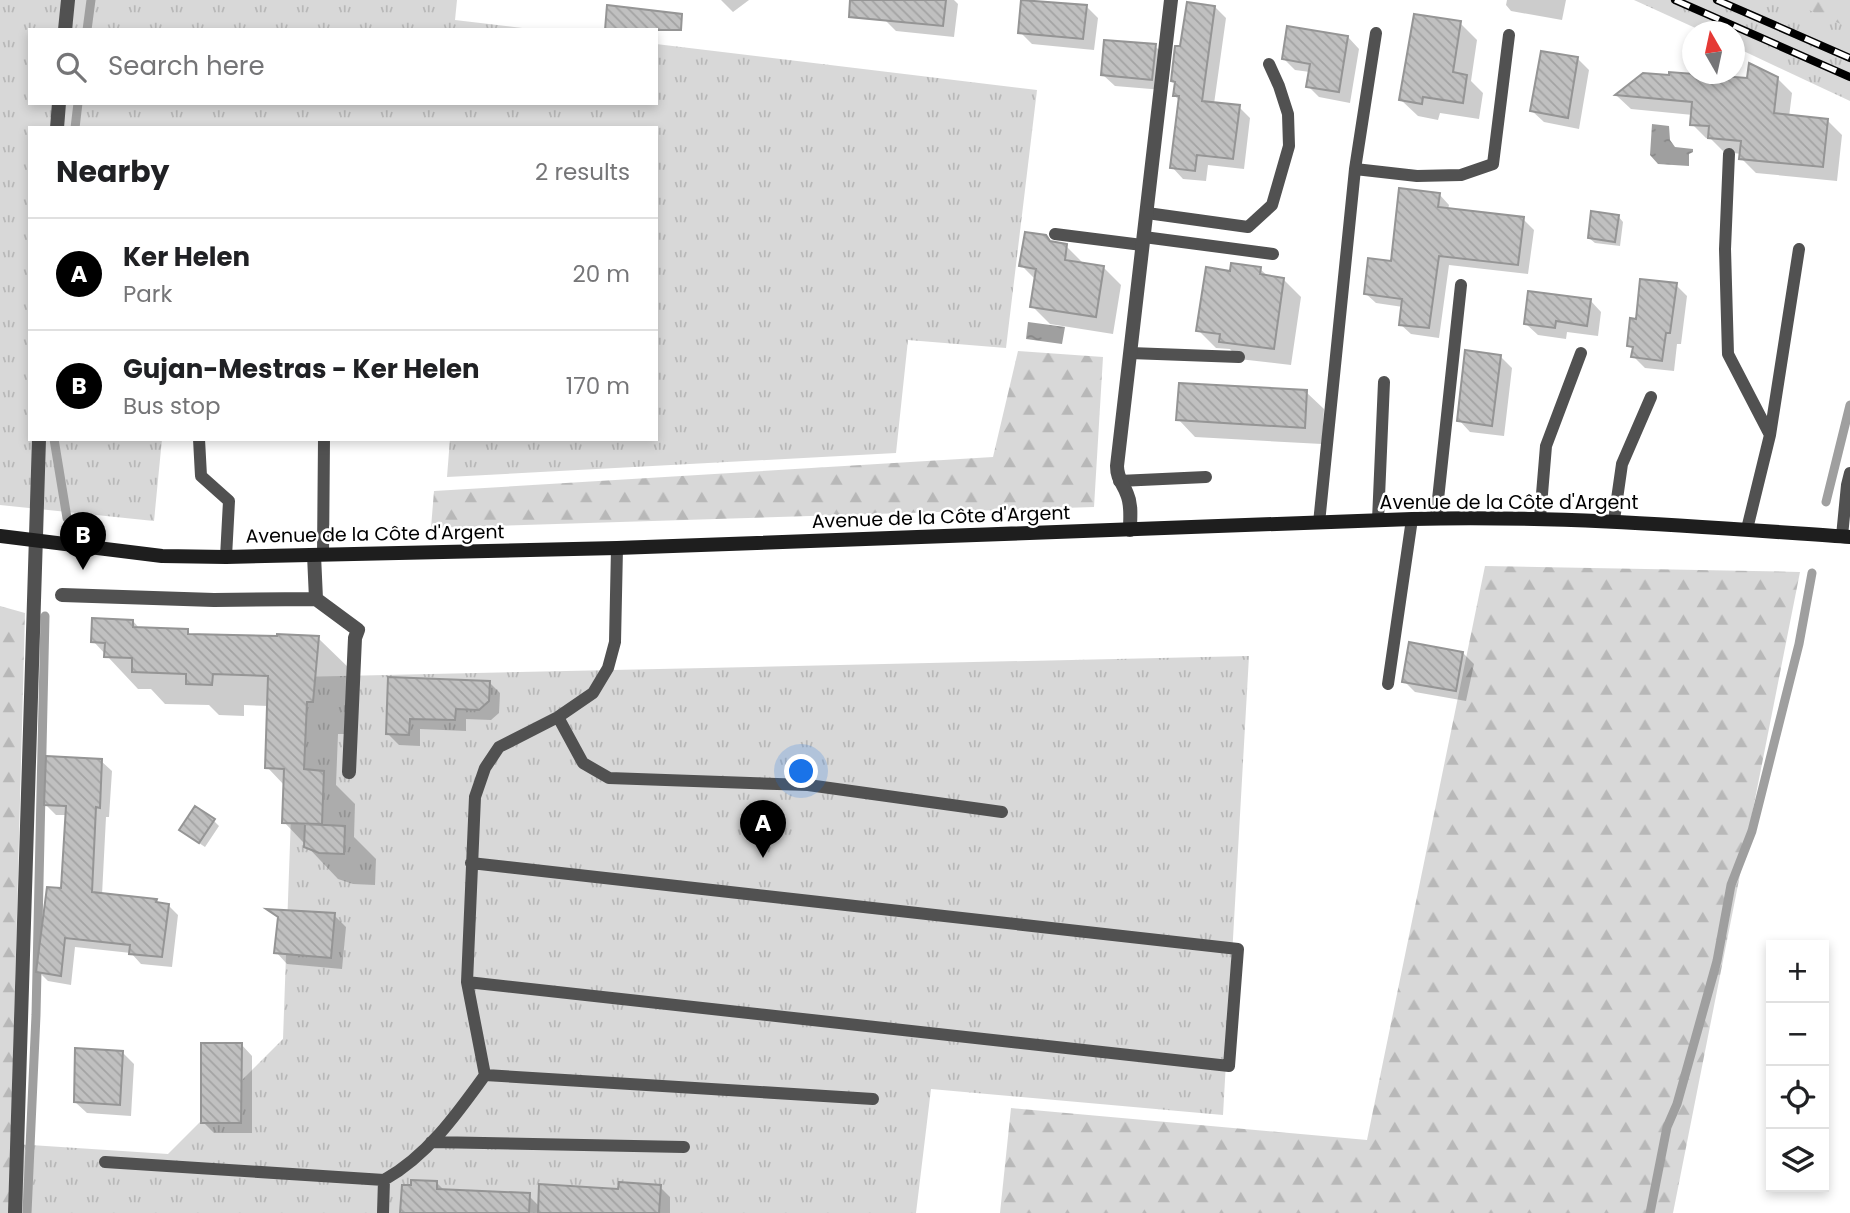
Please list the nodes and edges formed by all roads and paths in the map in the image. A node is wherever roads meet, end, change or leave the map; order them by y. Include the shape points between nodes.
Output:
1 (68, 0) edge
2 (1171, 0) edge
3 (65, 28) edge
4 (1376, 33) dead end
5 (1509, 35) dead end
6 (1269, 64) dead end
7 (59, 105) edge
8 (57, 126) edge
9 (1729, 153) dead end
10 (1355, 169) junction
11 (1147, 213) junction
12 (1055, 234) dead end
13 (1143, 241) junction
14 (1799, 249) dead end
15 (1273, 254) dead end
16 (1461, 285) dead end
17 (1130, 353) junction
18 (1581, 353) dead end
19 (1238, 357) dead end
20 (1384, 382) dead end
21 (1651, 397) dead end
22 (1770, 435) junction
23 (39, 441) edge
24 (199, 441) edge
25 (324, 441) edge
26 (1850, 473) edge
27 (1206, 477) dead end
28 (1119, 481) junction
29 (1540, 518) junction
30 (1412, 519) junction
31 (1436, 519) junction
32 (1378, 520) junction
33 (1614, 520) junction
34 (1319, 523) junction
35 (1746, 528) junction
36 (1130, 530) junction
37 (0, 536) edge
38 (1846, 536) edge
39 (34, 541) junction
40 (617, 548) junction
41 (318, 555) junction
42 (226, 557) junction
43 (62, 595) dead end
44 (316, 599) junction
45 (1388, 684) dead end
46 (558, 717) junction
47 (349, 772) dead end
48 (1002, 812) dead end
49 (471, 863) junction
50 (467, 982) junction
51 (485, 1075) junction
52 (873, 1099) dead end
53 (431, 1142) junction
54 (684, 1147) dead end
55 (105, 1162) dead end
56 (384, 1180) junction
57 (15, 1213) edge
58 (383, 1213) edge

1 - 3 street
2 - 11 street
4 - 10 lane
5 - 10 lane via 1493,164 1461,175
6 - 11 lane via 1288,114 1289,146 1272,205 1248,227
7 - 8 street
9 - 22 lane via 1725,249 1728,354
10 - 34 lane
11 - 13 street
12 - 13 lane
13 - 15 lane
13 - 17 street
14 - 22 lane
16 - 31 lane
17 - 19 lane
17 - 28 street
18 - 29 lane via 1546,446
20 - 32 lane
21 - 33 lane via 1622,464
22 - 35 lane
23 - 39 street
24 - 42 lane via 201,476 229,501
25 - 41 lane
26 - 38 lane
27 - 28 lane
28 - 36 street via 1127,493
29 - 31 main road, Avenue de la Côte d'Argent
29 - 33 main road, Avenue de la Côte d'Argent
30 - 31 main road, Avenue de la Côte d'Argent
30 - 32 main road, Avenue de la Côte d'Argent
30 - 45 lane
32 - 34 main road, Avenue de la Côte d'Argent
33 - 35 main road, Avenue de la Côte d'Argent
34 - 36 main road, Avenue de la Côte d'Argent
35 - 38 main road, Avenue de la Côte d'Argent
36 - 40 main road, Avenue de la Côte d'Argent
37 - 39 main road, Avenue de la Côte d'Argent
39 - 42 main road, Avenue de la Côte d'Argent via 162,556
39 - 57 street
40 - 41 main road, Avenue de la Côte d'Argent
40 - 46 lane via 615,642 608,668 593,694
41 - 42 main road, Avenue de la Côte d'Argent
41 - 44 street
43 - 44 street
44 - 47 street via 358,630
46 - 48 lane via 583,763 609,778 808,785
46 - 49 lane via 499,747 485,768 475,797
49 - 50 lane
49 - 50 lane via 1238,949 1229,1066
50 - 51 lane
51 - 52 lane
51 - 53 lane
53 - 54 lane
53 - 56 lane via 406,1168
55 - 56 lane
56 - 58 lane

